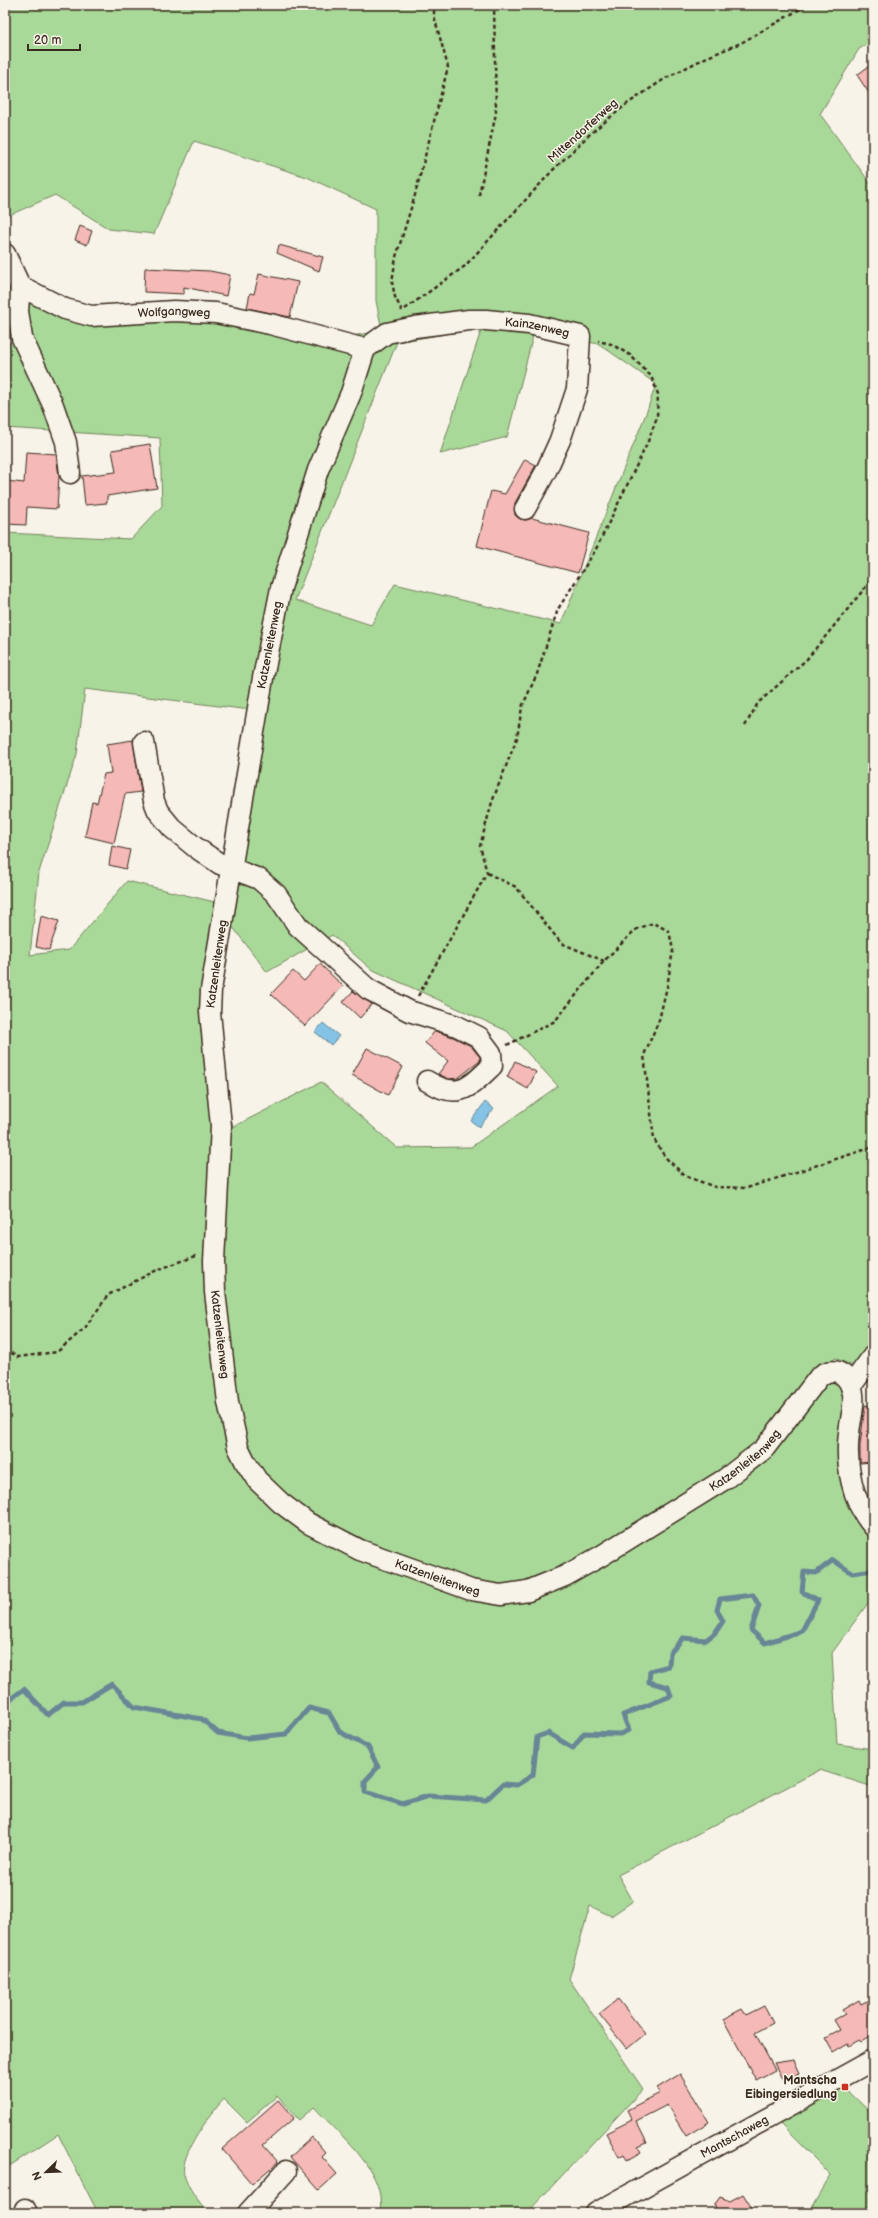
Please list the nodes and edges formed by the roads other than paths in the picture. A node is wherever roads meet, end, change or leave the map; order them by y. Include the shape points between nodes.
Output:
1 (5, 254) edge
2 (20, 286) junction
3 (365, 349) junction
4 (70, 473) dead end
5 (525, 509) dead end
6 (144, 742) dead end
7 (231, 869) junction
8 (427, 1081) dead end
9 (873, 1356) edge
10 (851, 1386) junction
11 (873, 1526) edge
12 (873, 2060) edge
13 (286, 2171) dead end
14 (248, 2213) edge
15 (596, 2213) edge

1 - 2 street
2 - 3 street, Wolfgangweg via 65,309 91,316 174,311 216,314 270,324
2 - 4 street via 18,311 22,338 53,405 66,442
3 - 5 street, Kainzenweg via 387,333 469,320 523,323 580,336 577,389 557,446
3 - 7 street, Katzenleitenweg via 351,393 318,470 281,588
6 - 7 street via 151,790 158,811 195,847
7 - 8 street via 259,879 276,894 298,926 368,989 409,1011 468,1031 479,1037 491,1053 492,1066 474,1083 456,1092 440,1089
7 - 10 street, Katzenleitenweg via 210,1012 220,1126 215,1249 217,1323 228,1402 238,1447 257,1480 281,1503 331,1536 360,1550 471,1590 488,1594 514,1595 565,1576 725,1479 764,1449 824,1373 829,1370 838,1372 845,1376
9 - 10 street
10 - 11 street via 853,1407 848,1450 851,1475 860,1506
12 - 15 street, Mantschaweg
13 - 14 street

